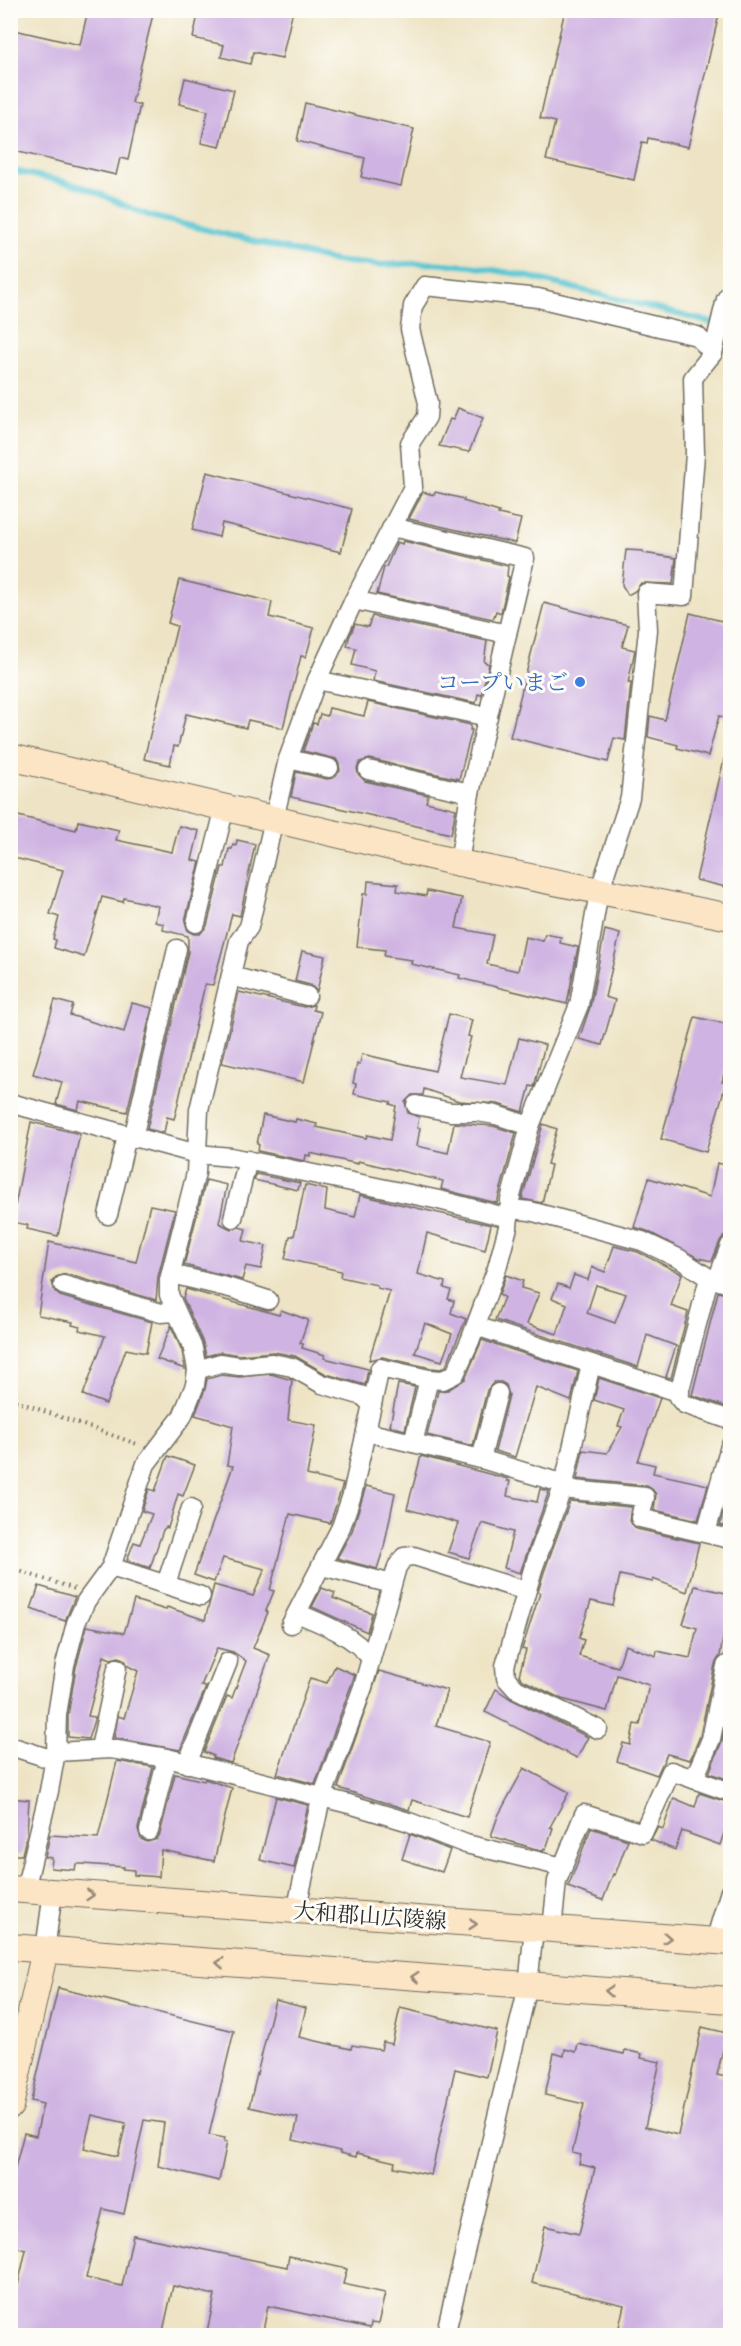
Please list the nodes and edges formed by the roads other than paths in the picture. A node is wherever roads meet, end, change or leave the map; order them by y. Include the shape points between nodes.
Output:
1 (728, 300) edge
2 (715, 349) junction
3 (392, 527) junction
4 (354, 600) junction
5 (507, 634) junction
6 (317, 680) junction
7 (488, 717) junction
8 (10, 757) edge
9 (288, 759) junction
10 (329, 768) dead end
11 (368, 770) dead end
12 (470, 793) junction
13 (225, 807) junction
14 (273, 819) junction
15 (459, 863) junction
16 (599, 892) junction
17 (730, 917) edge
18 (196, 923) dead end
19 (177, 950) dead end
20 (231, 976) junction
21 (307, 996) dead end
22 (10, 1103) edge
23 (428, 1103) dead end
24 (530, 1126) junction
25 (130, 1137) junction
26 (196, 1154) junction
27 (248, 1161) junction
28 (105, 1203) dead end
29 (509, 1213) junction
30 (233, 1218) dead end
31 (730, 1246) edge
32 (171, 1274) junction
33 (719, 1281) edge
34 (63, 1285) dead end
35 (268, 1300) dead end
36 (176, 1312) junction
37 (476, 1326) junction
38 (591, 1364) junction
39 (197, 1370) junction
40 (429, 1379) junction
41 (498, 1393) dead end
42 (680, 1393) junction
43 (372, 1405) junction
44 (730, 1420) edge
45 (366, 1432) junction
46 (413, 1443) junction
47 (730, 1446) edge
48 (481, 1459) junction
49 (563, 1486) junction
50 (191, 1508) dead end
51 (706, 1533) junction
52 (730, 1539) edge
53 (322, 1566) junction
54 (111, 1567) junction
55 (166, 1584) junction
56 (392, 1584) junction
57 (526, 1591) junction
58 (201, 1596) dead end
59 (371, 1658) junction
60 (228, 1662) dead end
61 (730, 1663) edge
62 (117, 1668) dead end
63 (598, 1729) dead end
64 (10, 1746) edge
65 (100, 1748) junction
66 (55, 1756) junction
67 (167, 1758) junction
68 (188, 1764) junction
69 (694, 1779) junction
70 (730, 1792) edge
71 (323, 1797) junction
72 (149, 1831) dead end
73 (563, 1867) junction
74 (18, 1890) edge
75 (730, 1891) edge
76 (53, 1893) junction
77 (296, 1911) junction
78 (543, 1929) junction
79 (723, 1942) edge
80 (10, 1947) edge
81 (45, 1950) junction
82 (528, 1986) junction
83 (730, 2000) edge
84 (10, 2106) edge
85 (446, 2336) edge

1 - 2 street
2 - 3 street via 697,336 538,298 425,286 413,306 410,329 428,404 427,417 410,443 413,487
2 - 16 street via 693,378 695,454 684,596 646,593 648,630 630,798
3 - 4 street
3 - 5 street via 525,558
4 - 5 street
4 - 6 street
5 - 7 street
6 - 7 street
6 - 9 street
7 - 12 street
8 - 13 main road
9 - 10 street
9 - 14 street
11 - 12 street
12 - 15 street
13 - 14 main road
13 - 18 street
14 - 15 main road
14 - 20 street via 249,927 239,941
15 - 16 main road
16 - 17 main road
16 - 24 street via 579,1005
19 - 25 street
20 - 21 street
20 - 26 street via 199,1110
22 - 25 street
23 - 24 street via 450,1112 496,1115
24 - 29 street
25 - 26 street
25 - 28 street
26 - 27 street
26 - 32 street via 196,1173
27 - 29 street
27 - 30 street
29 - 33 street via 531,1211 642,1241
29 - 37 street via 497,1268
31 - 33 street
32 - 35 street
32 - 36 street via 169,1295
33 - 42 street
34 - 36 street via 160,1313
36 - 39 street via 193,1348
37 - 38 street
37 - 40 street via 455,1374 443,1380
38 - 42 street
38 - 49 street
39 - 43 street via 220,1363 292,1367 322,1384 363,1396
39 - 54 street via 190,1402 140,1478
40 - 43 street via 380,1368
40 - 46 street
41 - 48 street
42 - 44 street via 678,1397 684,1404
43 - 45 street
45 - 46 street
45 - 53 street via 345,1516
46 - 48 street
47 - 51 street
48 - 49 street
49 - 51 street via 645,1497 640,1518
49 - 57 street
50 - 55 street
51 - 52 street
53 - 56 street
53 - 59 street via 294,1619 345,1634
54 - 55 street
54 - 66 street via 76,1623 57,1715
55 - 58 street
56 - 57 street via 404,1557 414,1556
56 - 59 street
57 - 63 street via 504,1666 506,1678 516,1689
59 - 71 street
60 - 68 street
61 - 69 street via 726,1666 711,1739
62 - 65 street
64 - 66 street
65 - 66 street
65 - 67 street
66 - 74 street via 49,1791
67 - 68 street
67 - 72 street
68 - 71 street
69 - 70 street
69 - 73 street via 671,1771 644,1833 584,1814
71 - 73 street via 409,1822 466,1844
71 - 77 street
73 - 78 street
74 - 76 main road, 大和郡山広陵線
75 - 79 street
76 -> 77 main road, 大和郡山広陵線
76 - 81 street
77 -> 78 main road, 大和郡山広陵線
78 -> 79 main road, 大和郡山広陵線
78 - 82 street
80 - 81 main road
82 -> 81 main road
81 - 84 main road
83 -> 82 main road
82 - 85 street

